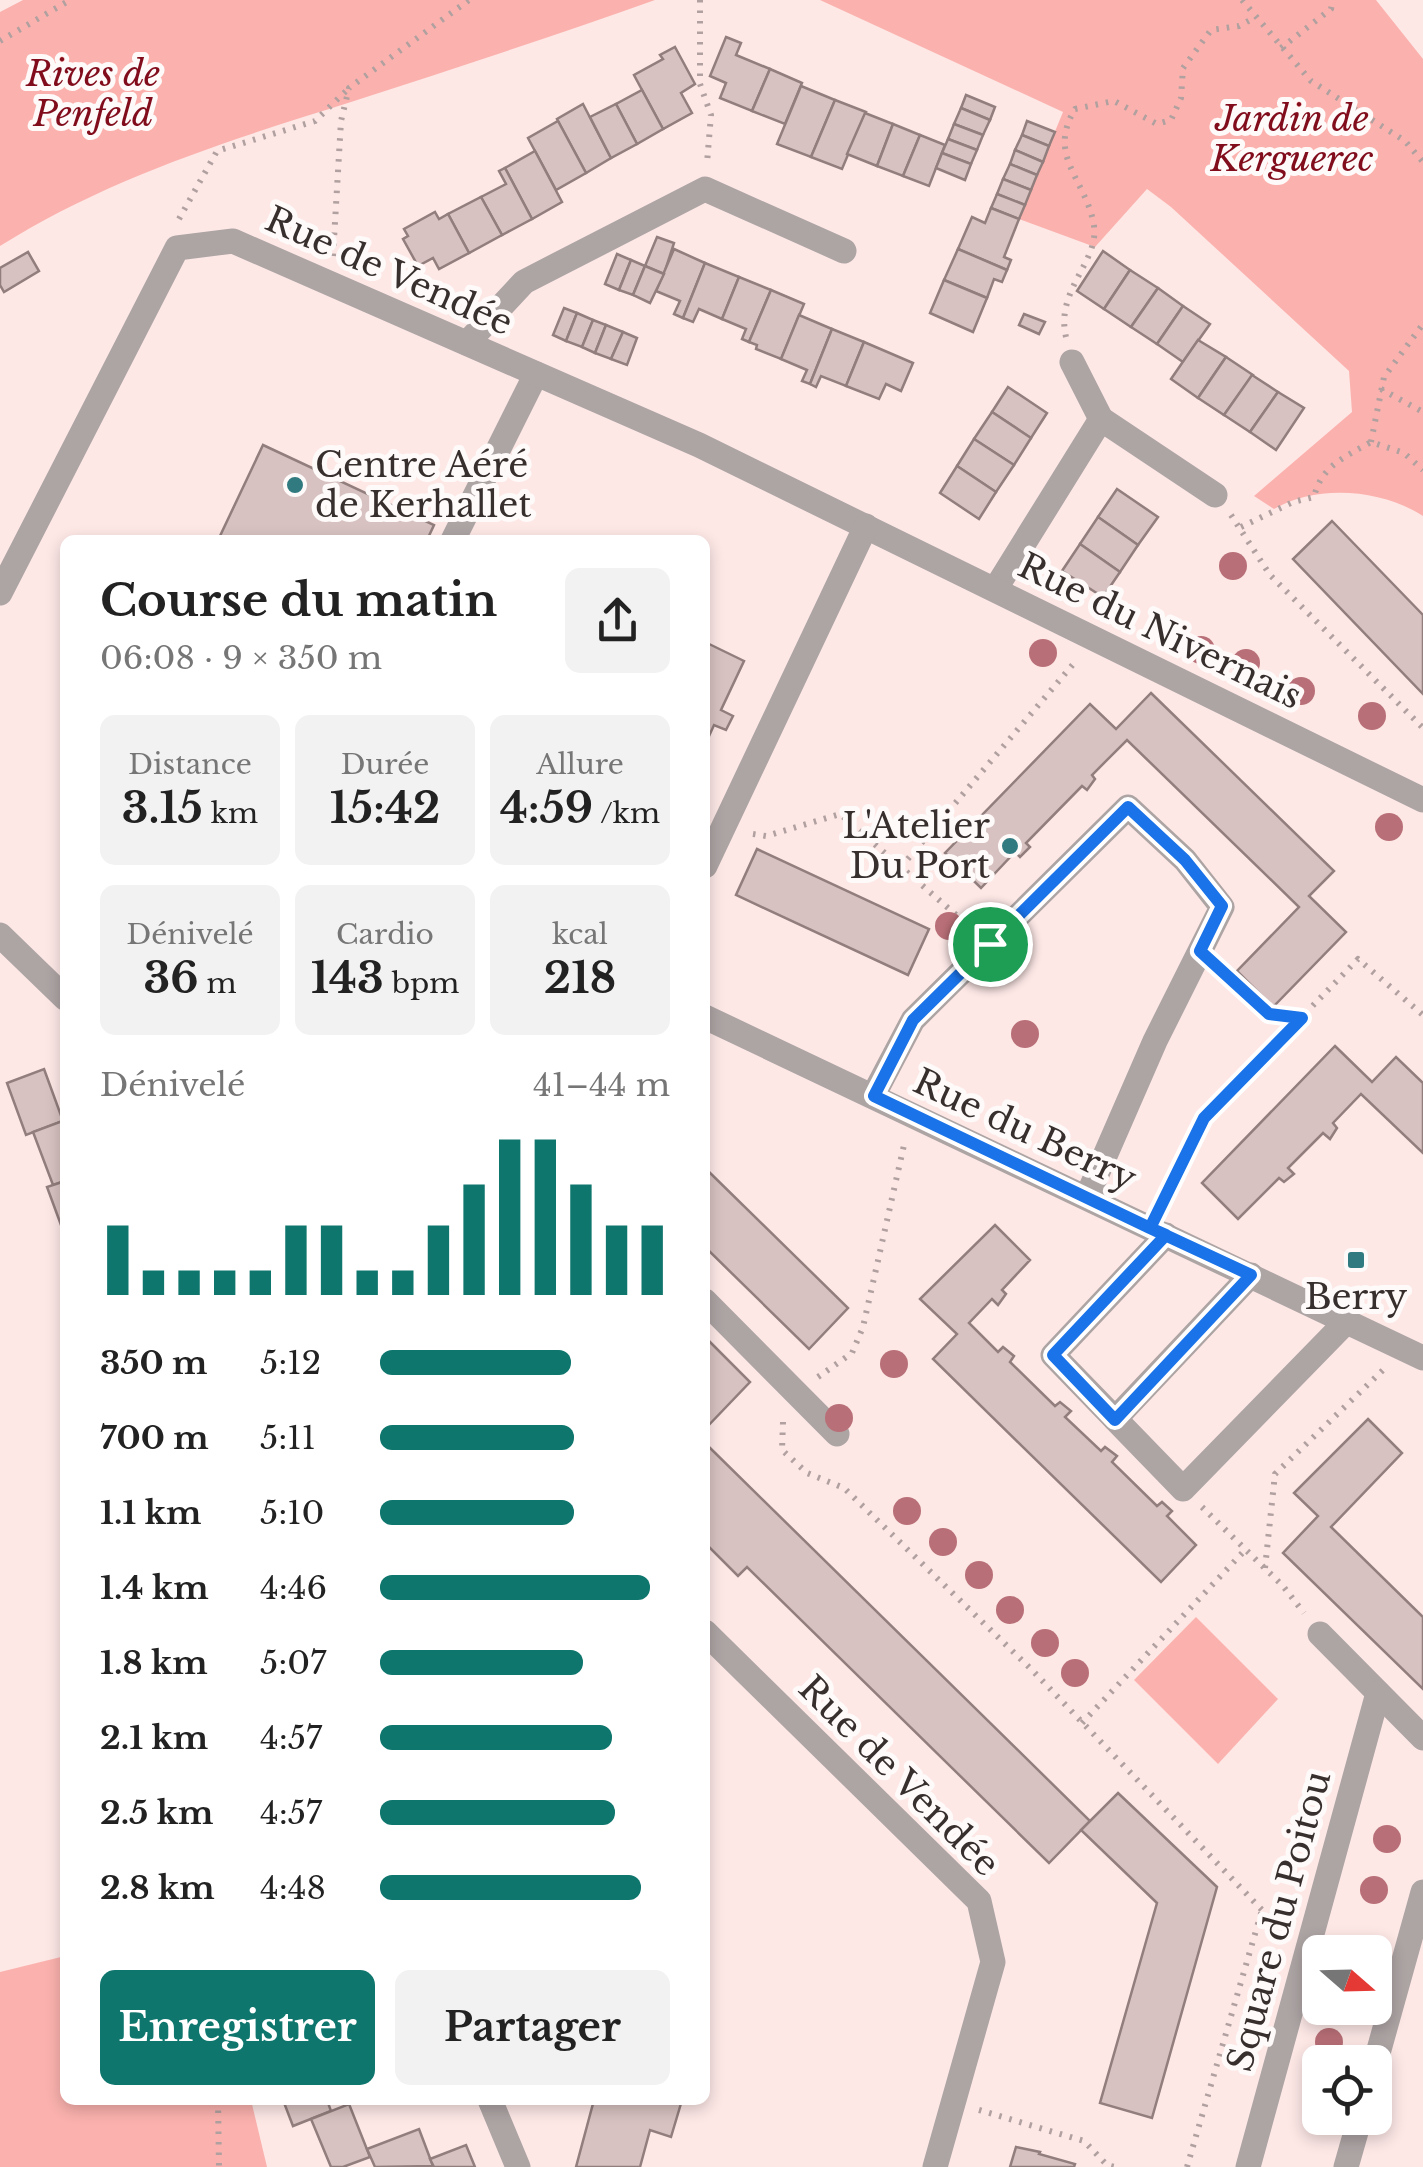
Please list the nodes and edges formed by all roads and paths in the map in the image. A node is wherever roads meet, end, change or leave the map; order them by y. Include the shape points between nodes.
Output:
1 (70, 0) edge
2 (469, 0) edge
3 (700, 0) edge
4 (1242, 0) edge
5 (1333, 0) edge
6 (1254, 18) junction
7 (0, 41) edge
8 (1281, 48) junction
9 (349, 88) junction
10 (1423, 162) edge
11 (705, 189) junction
12 (177, 248) junction
13 (844, 251) dead end
14 (331, 284) junction
15 (1423, 324) edge
16 (467, 343) junction
17 (1072, 362) joint
18 (536, 374) junction
19 (1381, 390) junction
20 (1423, 412) edge
21 (1101, 419) junction
22 (1371, 442) junction
23 (1423, 470) edge
24 (1214, 495) joint
25 (866, 526) junction
26 (1241, 527) junction
27 (456, 535) edge
28 (996, 588) junction
29 (0, 593) edge
30 (1095, 638) junction
31 (1423, 728) edge
32 (1423, 800) edge
33 (721, 831) junction
34 (710, 855) edge
35 (901, 866) junction
36 (0, 935) edge
37 (990, 944) junction
38 (1200, 951) junction
39 (60, 993) edge
40 (1423, 1016) edge
41 (710, 1018) edge
42 (1302, 1018) junction
43 (874, 1096) junction
44 (912, 1114) junction
45 (1086, 1197) junction
46 (1158, 1231) junction
47 (1251, 1275) junction
48 (710, 1305) edge
49 (1347, 1321) junction
50 (1414, 1353) edge
51 (792, 1389) junction
52 (1115, 1420) junction
53 (838, 1434) dead end
54 (1183, 1488) junction
55 (1246, 1550) junction
56 (1265, 1568) junction
57 (1320, 1634) joint
58 (710, 1637) edge
59 (1378, 1693) junction
60 (1082, 1723) junction
61 (1423, 1738) edge
62 (1423, 1892) edge
63 (1262, 1910) junction
64 (1312, 1935) edge
65 (1302, 1937) edge
66 (1302, 1971) edge
67 (1380, 2045) edge
68 (954, 2102) junction
69 (218, 2105) edge
70 (492, 2105) edge
71 (1355, 2135) edge
72 (219, 2167) edge
73 (518, 2167) edge
74 (935, 2167) edge
75 (1115, 2167) edge
76 (1187, 2167) edge
77 (1248, 2167) edge
78 (1346, 2167) edge

1 - 7 path
2 - 9 path
3 - 11 path via 700,84 711,115
4 - 6 path
5 - 8 path
6 - 8 path
6 - 17 path via 1212,30 1183,68 1171,120 1157,124 1114,101 1074,108 1064,126 1064,149 1094,224 1094,240 1065,304
8 - 10 path via 1311,81 1405,140
9 - 12 path via 315,121 216,151 180,214
9 - 14 path
11 - 13 street
11 - 16 street via 524,282
12 - 14 street, Rue de Vendée via 233,241
12 - 29 street
14 - 16 street, Rue de Vendée
15 - 19 path
16 - 18 street, Rue de Vendée
17 - 21 street
18 - 25 street, Rue de Vendée
18 - 27 street
19 - 20 path
19 - 22 path
21 - 24 street
21 - 28 street
22 - 23 path via 1404,453
22 - 26 path via 1328,466 1314,497
24 - 26 path
25 - 28 street, Rue du Nivernais
25 - 33 street
26 - 31 path via 1270,575
28 - 30 street, Rue du Nivernais
30 - 32 street, Rue du Nivernais
30 - 35 path
33 - 34 street
33 - 35 path via 766,836 840,814
35 - 37 path
36 - 39 street
37 - 38 street via 1128,807 1222,906
37 - 43 street via 913,1020
38 - 42 path via 1269,1014
38 - 45 street
40 - 42 path via 1358,959
41 - 43 street, Rue du Berry
42 - 46 path via 1204,1118
43 - 44 street, Rue du Berry
44 - 45 street, Rue du Berry
44 - 51 path via 852,1353
45 - 46 street, Rue du Berry
46 - 47 street, Rue du Berry
46 - 52 street via 1053,1355
47 - 49 street, Rue du Berry
47 - 52 street
48 - 51 street
49 - 50 street, Rue du Berry
49 - 54 street
50 - 56 path via 1275,1474
51 - 53 street
51 - 60 path via 783,1406 782,1450 807,1473 844,1488
52 - 54 street
54 - 55 path
55 - 56 path
55 - 60 path
56 - 57 path
57 - 59 street
58 - 68 street, Rue de Vendée via 979,1900 993,1962
59 - 61 street
59 - 64 street, Square du Poitou
60 - 63 path
62 - 67 street
63 - 65 path
63 - 76 path
66 - 77 street, Square du Poitou
68 - 74 street, Rue de Vendée
68 - 75 path via 1084,2141
69 - 72 path
70 - 73 street
71 - 78 street

